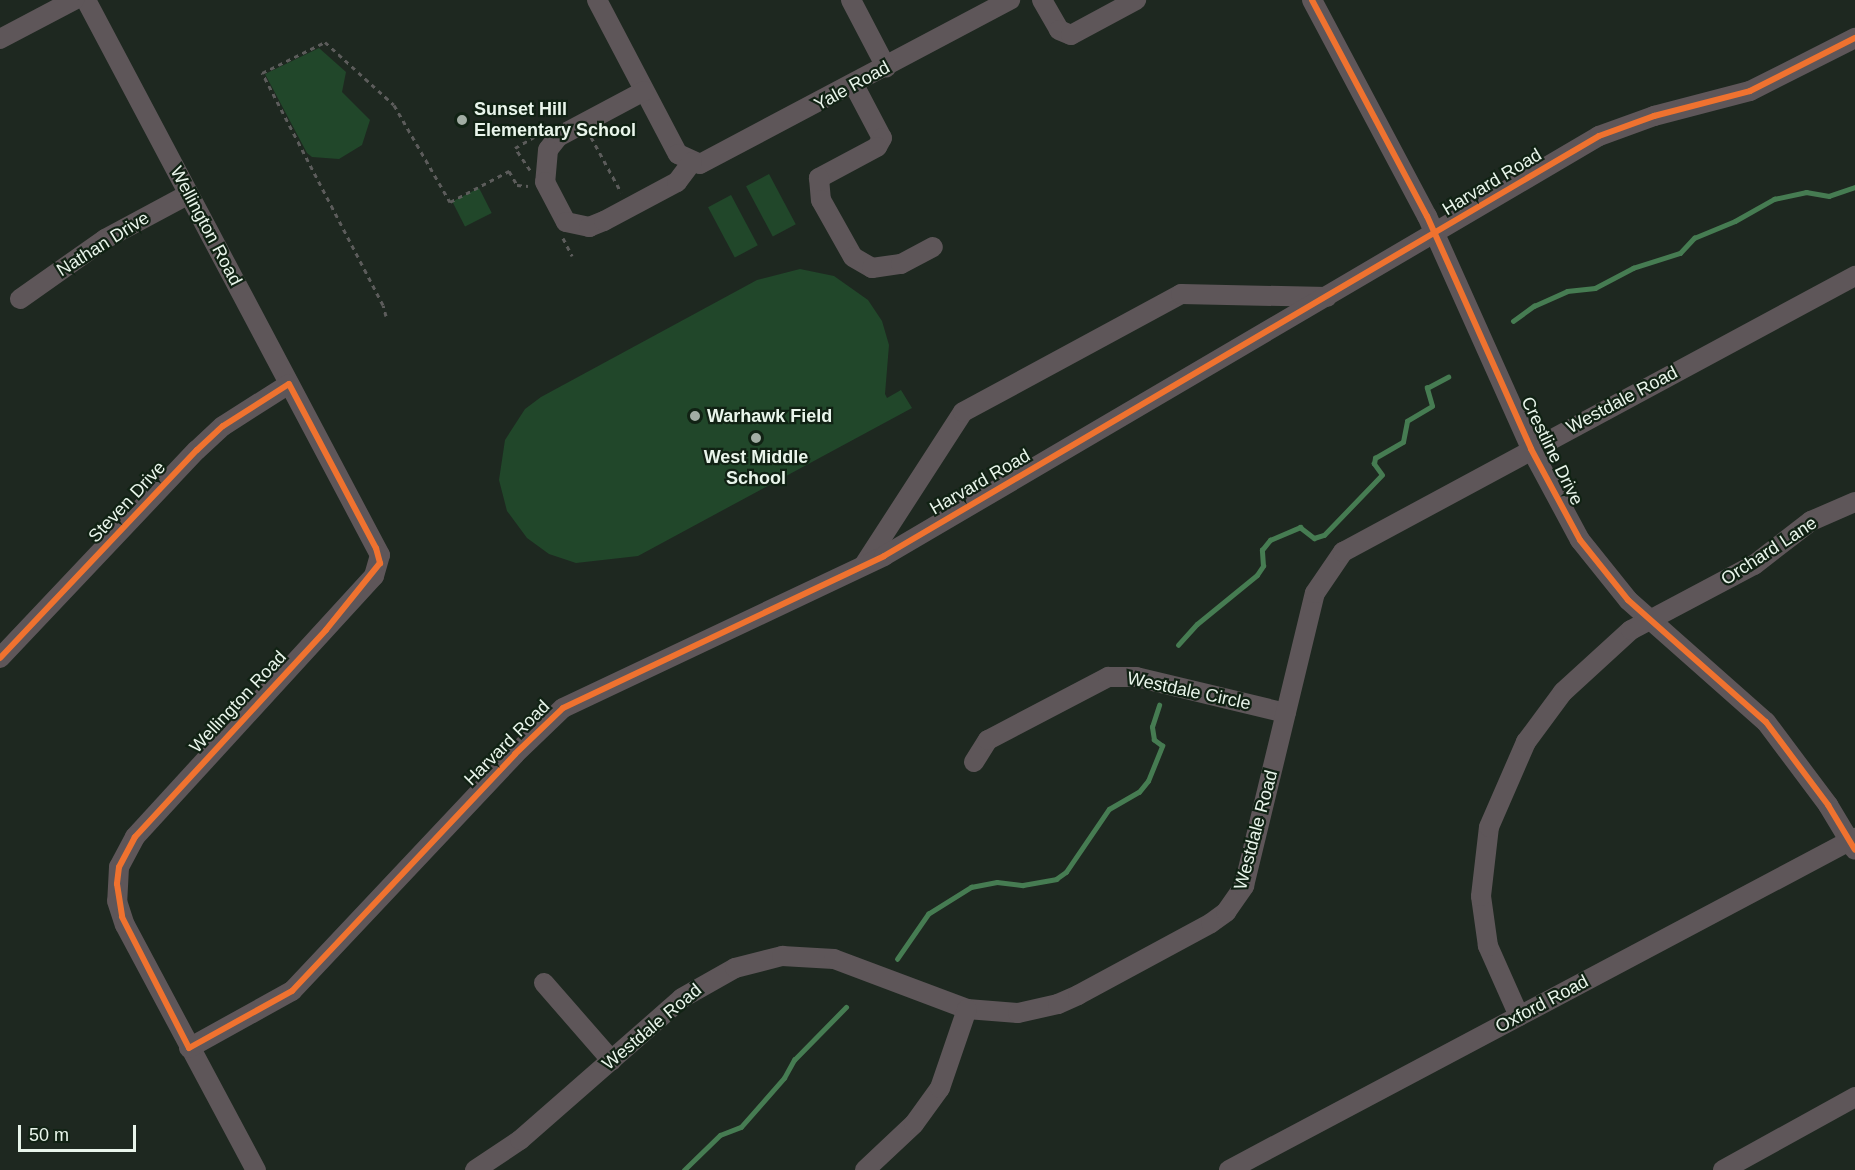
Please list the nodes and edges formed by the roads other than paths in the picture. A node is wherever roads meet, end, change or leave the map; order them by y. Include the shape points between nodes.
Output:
1 (74, 0) edge
2 (86, 0) edge
3 (597, 0) edge
4 (851, 0) edge
5 (1010, 0) edge
6 (1042, 0) edge
7 (1136, 0) edge
8 (1312, 0) edge
9 (1855, 38) edge
10 (0, 39) edge
11 (886, 67) junction
12 (854, 85) junction
13 (644, 91) junction
14 (692, 162) junction
15 (189, 194) junction
16 (1436, 233) junction
17 (933, 247) dead end
18 (1855, 276) edge
19 (1327, 297) junction
20 (20, 299) dead end
21 (289, 384) junction
22 (1531, 449) junction
23 (1855, 502) edge
24 (863, 567) junction
25 (1649, 620) junction
26 (0, 657) edge
27 (1286, 713) junction
28 (974, 762) dead end
29 (1853, 843) edge
30 (544, 983) dead end
31 (967, 1009) junction
32 (1519, 1016) junction
33 (189, 1047) junction
34 (612, 1061) junction
35 (1855, 1098) edge
36 (256, 1170) edge
37 (475, 1170) edge
38 (865, 1170) edge
39 (1229, 1170) edge
40 (1723, 1170) edge

1 - 10 street
2 - 15 street, Wellington Road
3 - 13 street
4 - 11 street
5 - 11 street, Yale Road
6 - 7 street via 1059,30 1071,35
8 - 16 street, Crestline Drive
9 - 16 street, Harvard Road via 1750,91 1654,116 1599,136
11 - 12 street, Yale Road
12 - 14 street, Yale Road via 710,162
12 - 17 street via 882,138 877,147 819,178 821,200 853,257 872,268 901,264
13 - 14 street via 678,154
13 - 14 street via 558,137 548,150 544,182 566,222 589,227 604,221 677,182
15 - 20 street, Nathan Drive via 105,239
15 - 21 street, Wellington Road
16 - 19 street, Harvard Road
16 - 22 street, Crestline Drive
18 - 22 street, Westdale Road
19 - 24 street, Harvard Road
19 - 24 street via 1181,294 963,412
21 - 26 street, Steven Drive via 223,426 197,450
21 - 33 street, Wellington Road via 376,548 380,563 334,621 135,837 119,867 117,892 122,917
22 - 25 street, Crestline Drive via 1596,564
22 - 27 street, Westdale Road via 1343,552 1315,593
23 - 25 street, Orchard Lane via 1810,521 1754,565
24 - 33 street, Harvard Road via 563,708 292,991
25 - 29 street, Crestline Drive via 1766,722
25 - 32 street, Orchard Lane via 1631,630 1563,692 1526,742 1489,827 1482,874 1483,923 1493,962
27 - 28 street, Westdale Circle via 1136,677 1108,676 988,741
27 - 31 street, Westdale Road via 1244,886 1226,912 1058,1004 1018,1012
29 - 32 street, Oxford Road
30 - 34 street
31 - 34 street, Westdale Road via 852,964 812,956 782,956 735,968 698,986
31 - 38 street via 948,1071 935,1095 914,1124
32 - 39 street, Oxford Road
33 - 36 street, Wellington Road
34 - 37 street, Westdale Road via 520,1140
35 - 40 street

